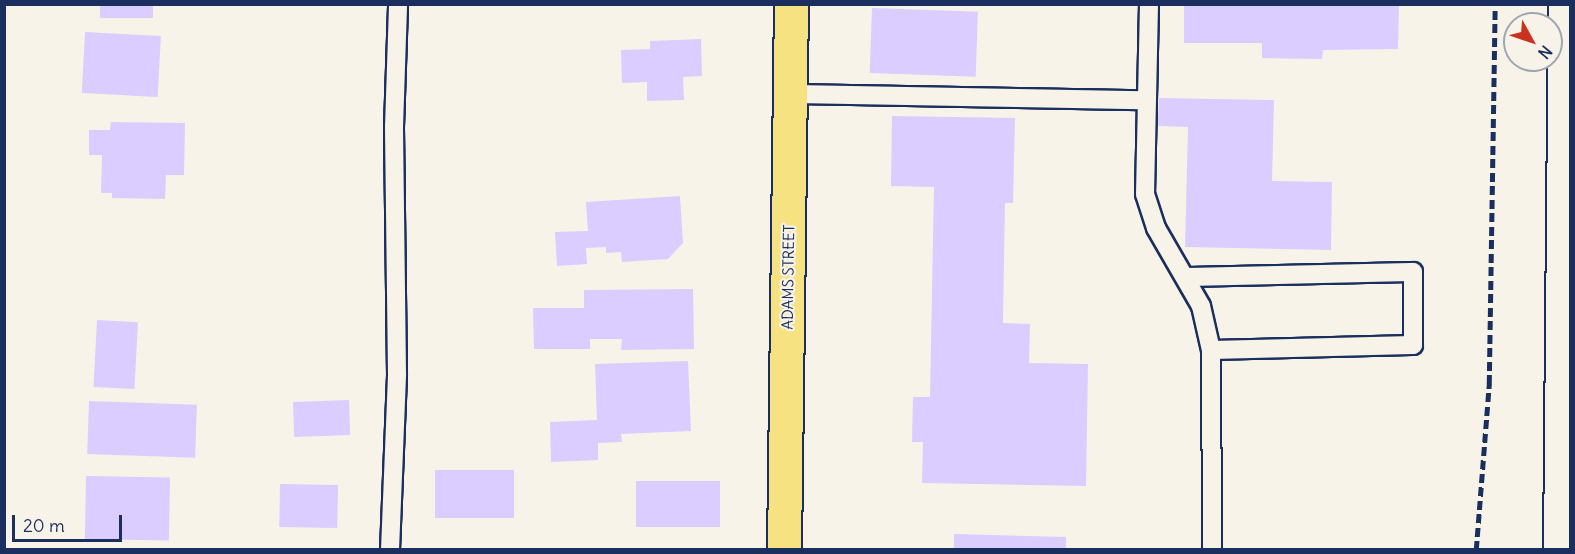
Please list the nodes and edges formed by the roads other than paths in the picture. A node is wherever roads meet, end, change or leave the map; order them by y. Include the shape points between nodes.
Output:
1 (398, 4) edge
2 (791, 4) edge
3 (1149, 4) edge
4 (1564, 4) edge
5 (790, 94) junction
6 (1147, 100) junction
7 (1186, 277) junction
8 (1566, 303) edge
9 (1211, 350) junction
10 (390, 549) edge
11 (784, 549) edge
12 (1212, 549) edge
13 (1560, 549) edge

1 - 10 lane via 394,127 396,374
2 - 5 main road, ADAMS STREET
3 - 6 lane
4 - 8 street
5 - 6 lane
5 - 11 main road, ADAMS STREET
6 - 7 lane via 1147,207 1155,228
7 - 9 lane via 1201,306
7 - 9 lane via 1413,272 1413,345
8 - 13 street
9 - 12 lane

